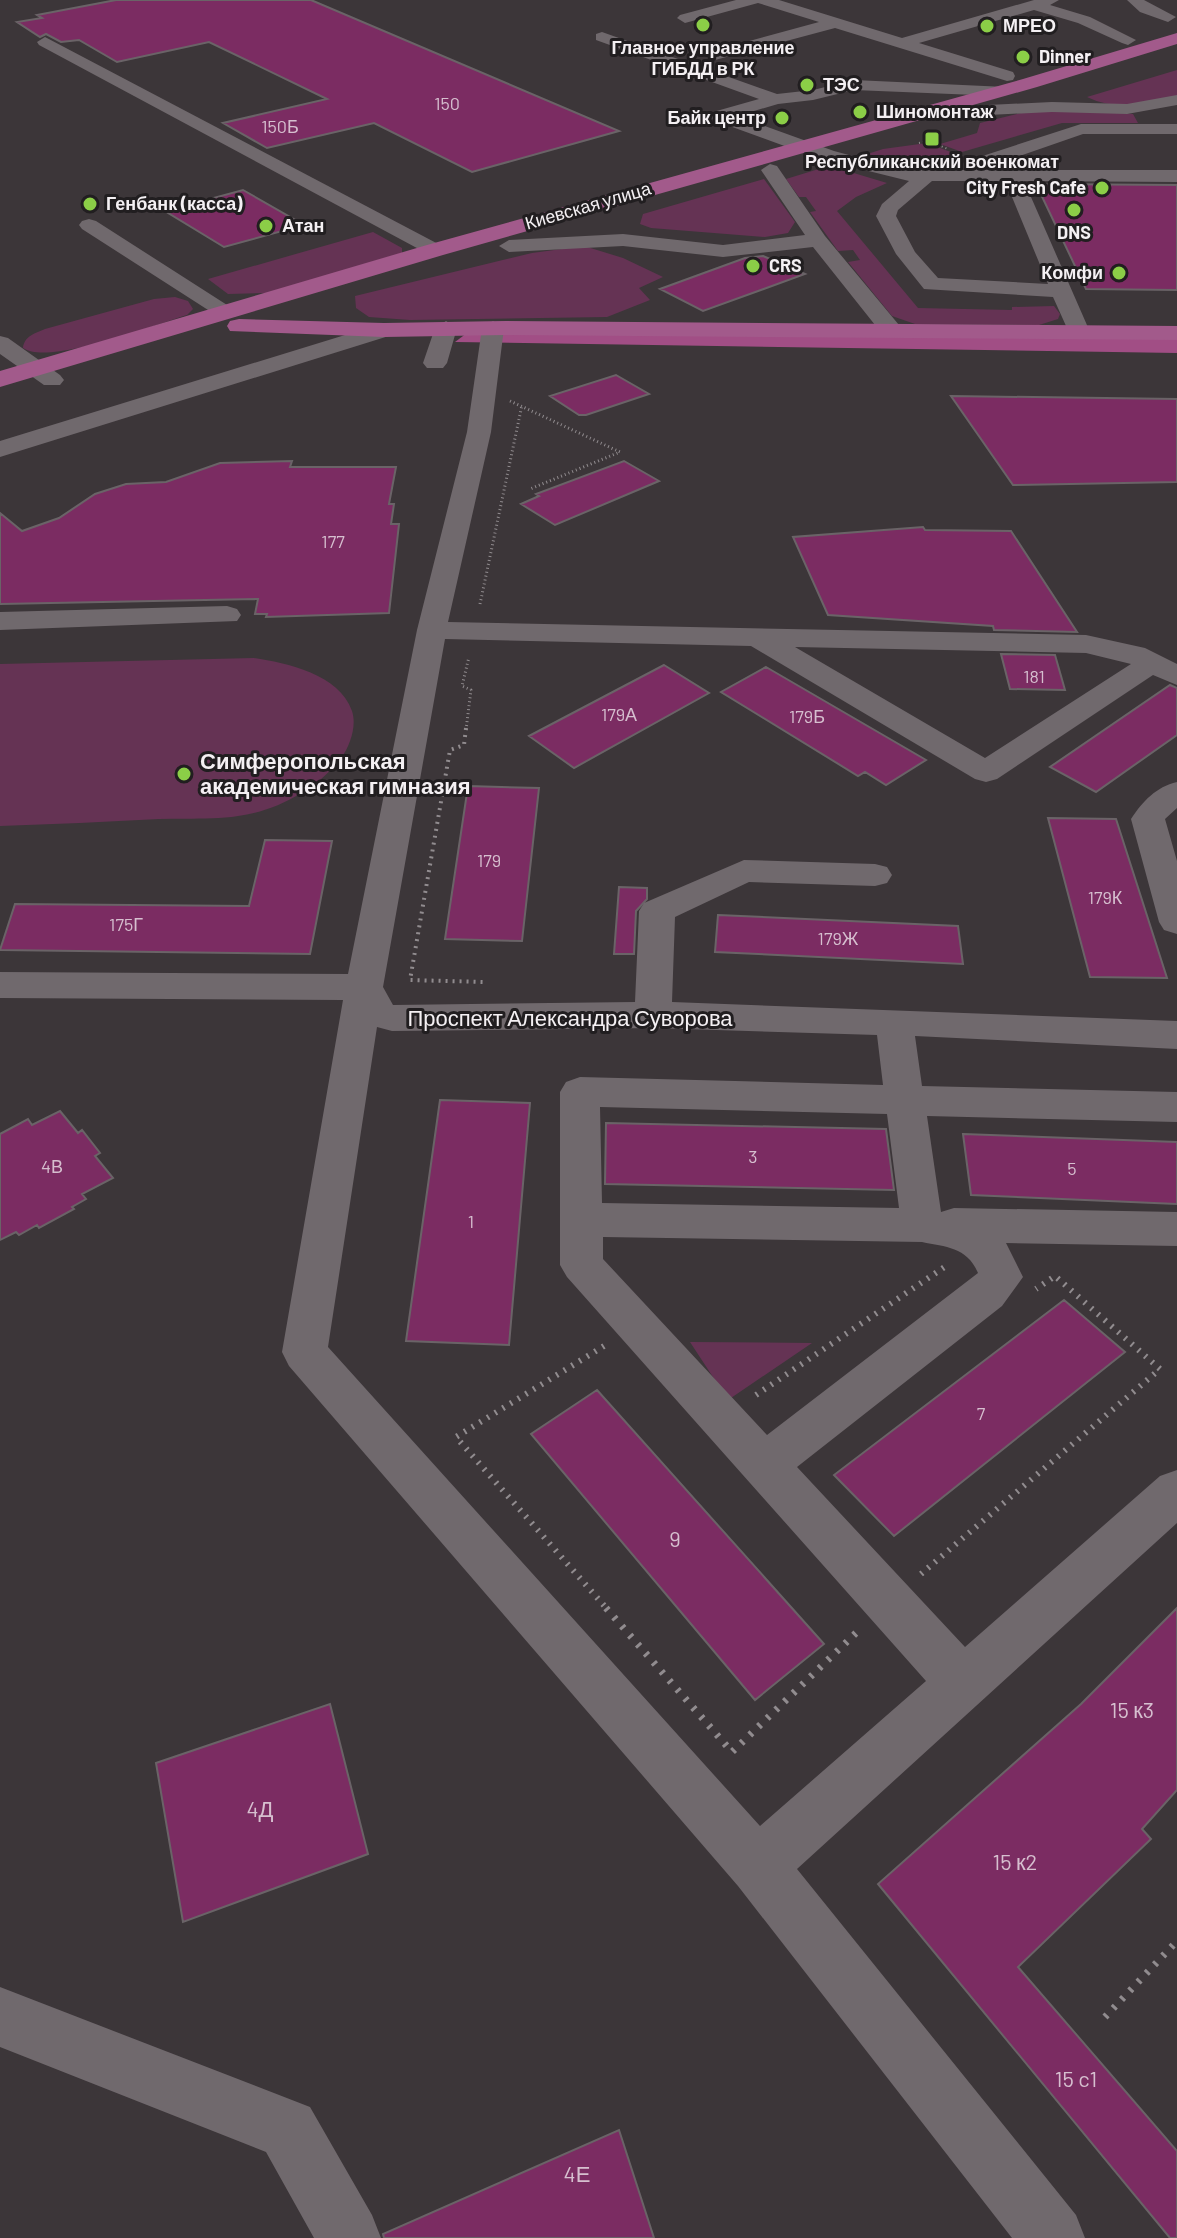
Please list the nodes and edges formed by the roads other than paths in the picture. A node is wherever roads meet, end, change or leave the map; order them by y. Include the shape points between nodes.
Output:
1 (754, 0) edge
2 (763, 0) edge
3 (1051, 0) edge
4 (1135, 0) edge
5 (1034, 5) junction
6 (1172, 9) edge
7 (1063, 14) junction
8 (685, 18) dead end
9 (834, 23) junction
10 (1035, 23) dead end
11 (593, 35) dead end
12 (1177, 38) edge
13 (1128, 40) junction
14 (45, 42) dead end
15 (902, 43) junction
16 (965, 45) dead end
17 (715, 55) dead end
18 (1177, 58) edge
19 (946, 59) junction
20 (1030, 83) junction
21 (1073, 87) junction
22 (1000, 91) junction
23 (776, 99) junction
24 (1177, 100) edge
25 (1177, 108) edge
26 (1127, 109) junction
27 (988, 110) junction
28 (1172, 129) edge
29 (802, 146) junction
30 (827, 155) junction
31 (1002, 155) junction
32 (1177, 159) edge
33 (770, 170) junction
34 (1008, 176) junction
35 (1177, 176) edge
36 (925, 177) junction
37 (952, 177) junction
38 (621, 212) junction
39 (89, 225) dead end
40 (623, 240) junction
41 (818, 240) junction
42 (509, 246) junction
43 (435, 250) junction
44 (1062, 291) junction
45 (345, 294) junction
46 (233, 319) junction
47 (446, 328) junction
48 (493, 328) junction
49 (384, 330) junction
50 (891, 330) junction
51 (1079, 332) junction
52 (1177, 333) edge
53 (0, 343) edge
54 (435, 363) dead end
55 (44, 375) junction
56 (0, 379) edge
57 (222, 381) junction
58 (0, 396) edge
59 (248, 401) dead end
60 (0, 449) edge
61 (227, 615) dead end
62 (0, 621) edge
63 (432, 630) junction
64 (758, 637) junction
65 (1164, 670) edge
66 (1177, 792) edge
67 (875, 875) dead end
68 (1177, 922) edge
69 (0, 985) edge
70 (364, 987) junction
71 (653, 1015) junction
72 (894, 1022) junction
73 (1177, 1035) edge
74 (904, 1098) junction
75 (1177, 1107) edge
76 (581, 1220) junction
77 (922, 1225) junction
78 (1177, 1229) edge
79 (764, 1465) junction
80 (1177, 1492) edge
81 (963, 1683) junction
82 (758, 1866) junction
83 (0, 2017) edge
84 (349, 2238) edge
85 (1053, 2238) edge

1 - 8 street
2 - 9 street
3 - 5 street
4 - 6 street via 1145,9
5 - 7 street
5 - 15 street
6 - 13 main road
7 - 10 street
7 - 13 street
9 - 15 street
9 - 17 street
11 - 23 street
12 - 20 main road, Киевская улица
13 - 20 main road
14 - 43 street
15 - 19 street
16 - 19 street
18 - 21 main road, Киевская улица
19 - 20 street
20 - 22 main road, Киевская улица
21 - 26 street via 1091,102
21 - 27 main road, Киевская улица
22 - 23 street via 854,85
22 - 29 main road, Киевская улица
23 - 29 street via 719,116
24 - 26 street
25 - 28 street via 1160,116
26 - 27 street
27 - 30 main road, Киевская улица
28 - 31 street via 1081,129
29 - 30 street
29 - 43 main road, Киевская улица
30 - 33 main road, Киевская улица
30 - 36 street via 879,171
31 - 32 street
31 - 37 street
33 - 38 main road, Киевская улица
33 - 41 street
34 - 35 street
34 - 37 street
34 - 44 street via 1016,183
36 - 37 street
36 - 44 street via 886,216 906,254 932,284
38 - 40 street
38 - 42 main road, Киевская улица
39 - 46 street
40 - 41 street via 723,251
40 - 42 street
41 - 50 street
42 - 45 main road, Киевская улица
43 - 46 main road, Киевская улица
44 - 51 street
45 - 46 main road, Киевская улица
45 - 49 main road via 348,317
46 - 49 main road
46 - 55 main road, Киевская улица
47 - 48 main road
47 - 49 main road
47 - 54 street
48 - 50 main road
48 - 63 street via 479,432
49 - 57 street
50 - 51 main road
51 - 52 main road
53 - 55 street
55 - 56 main road, Киевская улица
55 - 58 main road, Киевская улица
57 - 59 street
57 - 60 street
61 - 62 street
63 - 64 street
63 - 70 street
64 - 65 street via 1086,644 1135,654
64 - 65 street via 986,772
66 - 68 street via 1148,819
67 - 71 street via 744,871 657,911
69 - 70 street
70 - 71 street, Проспект Александра Суворова via 376,1013 392,1018
70 - 82 street via 305,1352
71 - 72 street, Проспект Александра Суворова
72 - 73 street, Проспект Александра Суворова
72 - 74 street
74 - 75 street
74 - 76 street via 580,1092
74 - 77 street
76 - 77 street
76 - 79 street via 582,1265
77 - 78 street
77 - 79 street via 972,1235 990,1248 1001,1277
79 - 81 street
80 - 81 street
81 - 82 street
82 - 85 street
83 - 84 street via 288,2129

